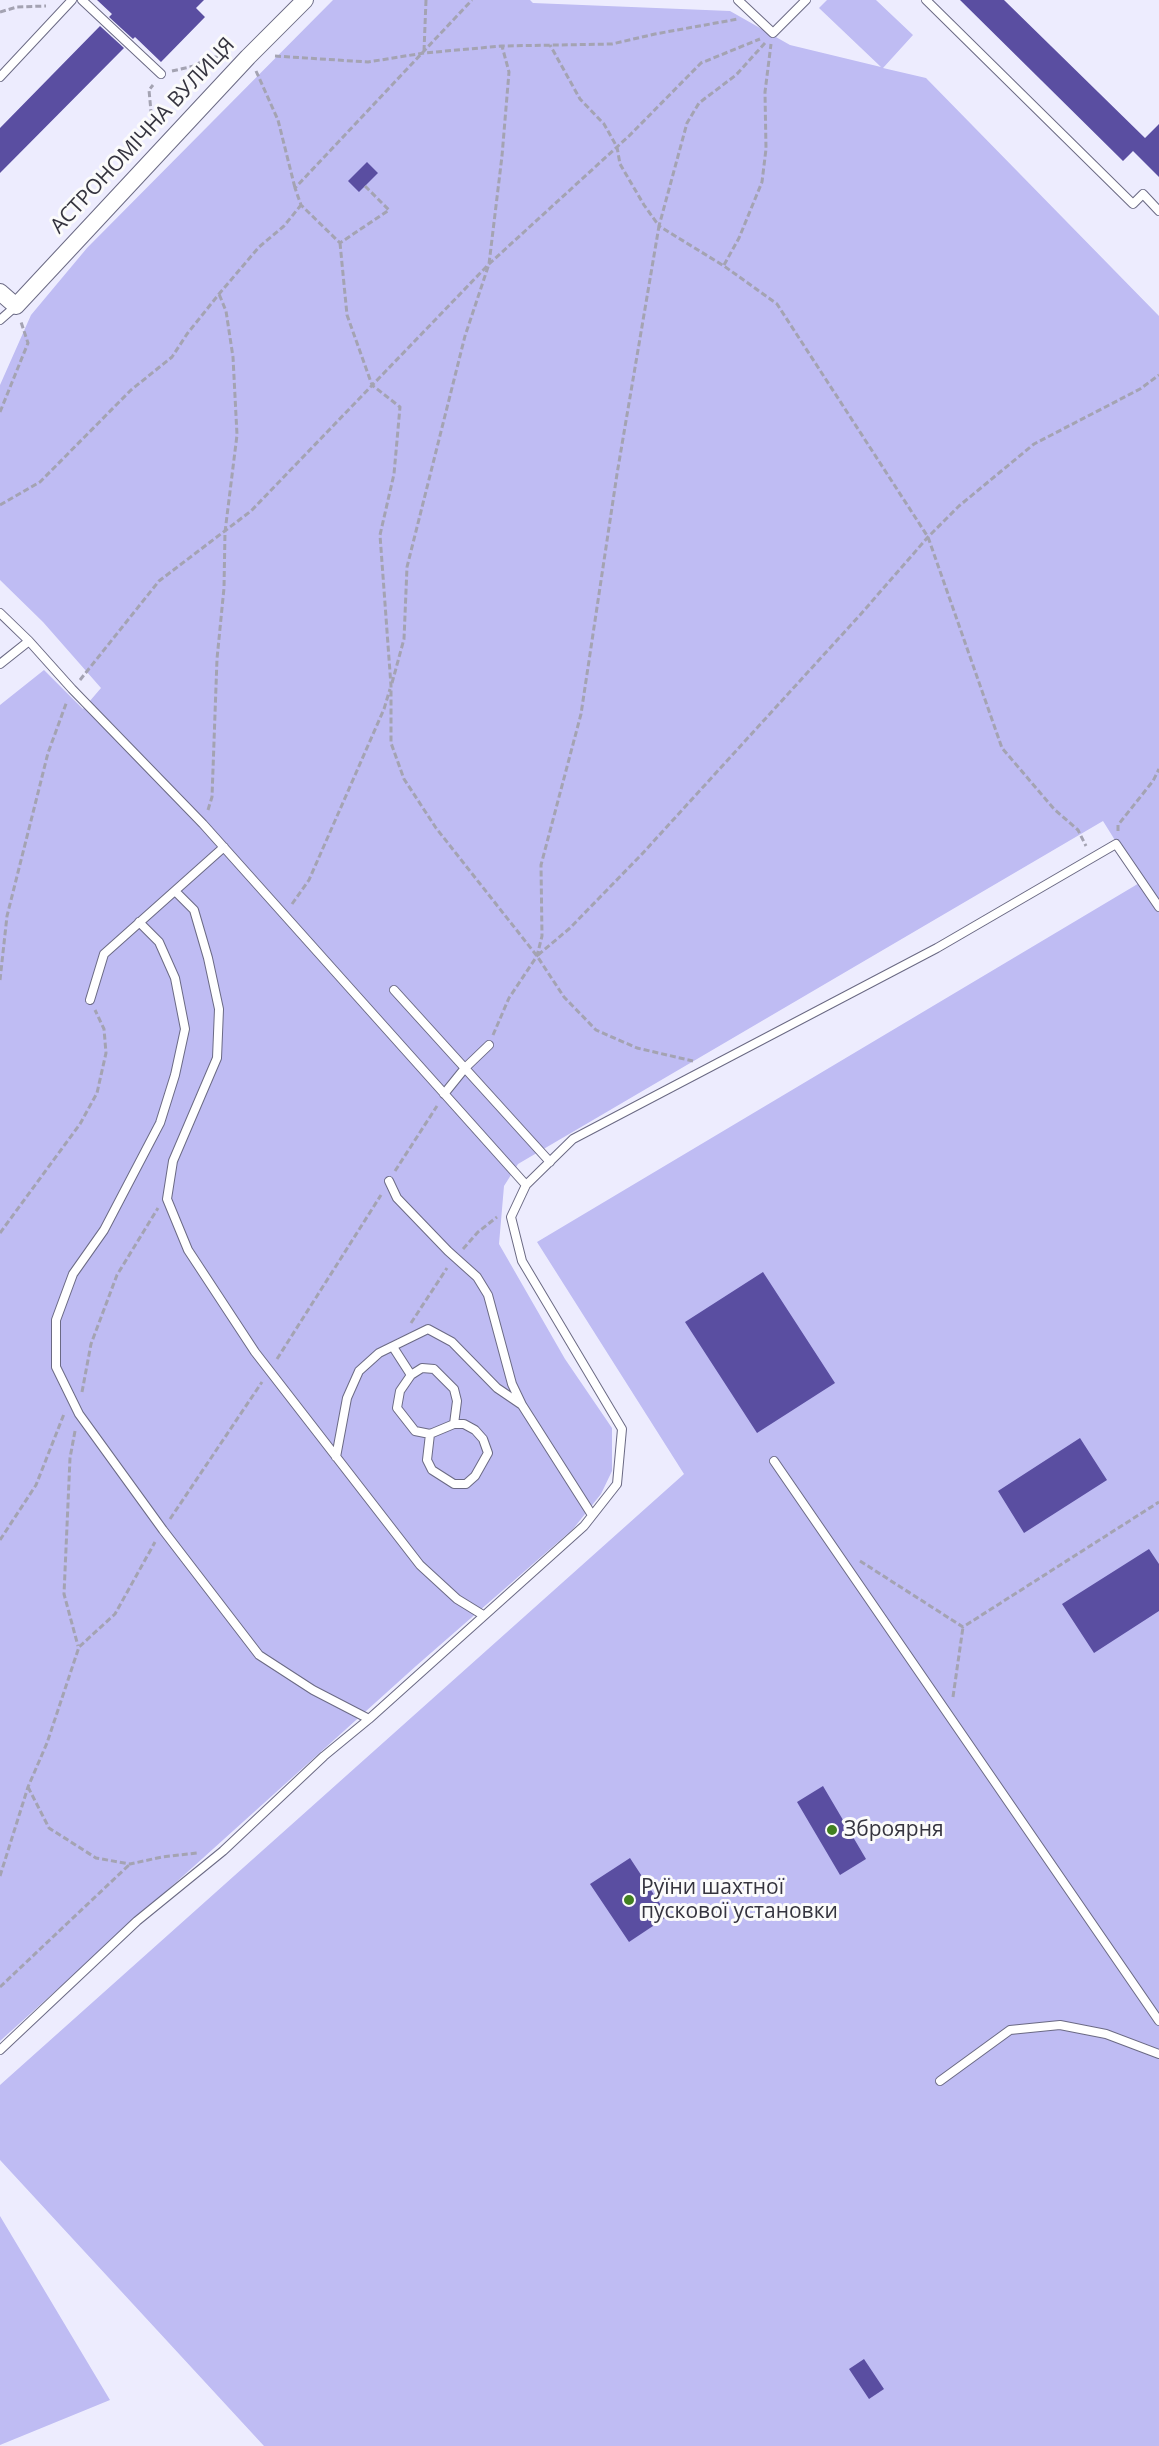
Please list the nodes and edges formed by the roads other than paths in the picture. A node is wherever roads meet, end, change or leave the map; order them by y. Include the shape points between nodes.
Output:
1 (72, 0) edge
2 (82, 0) edge
3 (305, 0) edge
4 (738, 0) edge
5 (806, 0) edge
6 (926, 0) edge
7 (161, 74) road end
8 (0, 77) edge
9 (1159, 211) edge
10 (0, 292) edge
11 (16, 306) junction
12 (0, 320) edge
13 (0, 613) edge
14 (29, 640) junction
15 (0, 664) edge
16 (224, 848) junction
17 (175, 891) junction
18 (1159, 907) edge
19 (139, 922) junction
20 (394, 990) dead end
21 (90, 1000) road end
22 (489, 1045) road end
23 (465, 1068) junction
24 (444, 1094) junction
25 (549, 1162) junction
26 (389, 1181) road end
27 (526, 1185) junction
28 (393, 1347) junction
29 (411, 1375) junction
30 (522, 1405) junction
31 (454, 1424) junction
32 (430, 1434) junction
33 (336, 1457) junction
34 (774, 1461) dead end
35 (592, 1515) junction
36 (483, 1616) junction
37 (369, 1719) junction
38 (1159, 2021) edge
39 (0, 2050) edge
40 (1159, 2054) edge
41 (940, 2081) dead end

1 - 8 lane
2 - 7 lane
3 - 11 street, АСТРОНОМІЧНА ВУЛИЦЯ
4 - 5 lane via 773,33
6 - 9 lane via 1133,204 1143,194
10 - 11 street
11 - 12 lane
13 - 14 lane
14 - 15 lane
14 - 16 lane
16 - 17 lane
16 - 24 lane
17 - 19 lane
17 - 33 lane via 194,910 219,1009 217,1058 173,1161 167,1199 188,1250 255,1352
18 - 25 lane via 1116,844 937,948 573,1139
19 - 21 lane via 104,954
19 - 37 lane via 159,942 176,978 185,1029 160,1123 104,1230 73,1274 56,1320 56,1367 79,1414 259,1655 313,1690
20 - 23 lane
22 - 23 lane
23 - 24 lane
23 - 25 lane
24 - 27 lane
25 - 27 lane
26 - 30 lane via 397,1198 477,1277 488,1295 512,1384
27 - 35 lane via 511,1217 522,1261 622,1429 617,1484
28 - 29 lane
28 - 30 lane via 428,1329 452,1342 497,1388
28 - 33 lane via 379,1353 359,1371 347,1398
29 - 31 lane via 422,1368 434,1369 454,1389
29 - 32 lane via 400,1391 397,1408 415,1431
30 - 35 lane
31 - 32 lane
31 - 32 lane via 476,1430 488,1453 475,1476 465,1484 454,1484 432,1470 427,1460
33 - 36 lane via 420,1565 457,1599
34 - 38 lane
35 - 36 lane
36 - 37 lane
37 - 39 lane via 223,1851 137,1921
40 - 41 lane via 1106,2034 1060,2025 1010,2030

